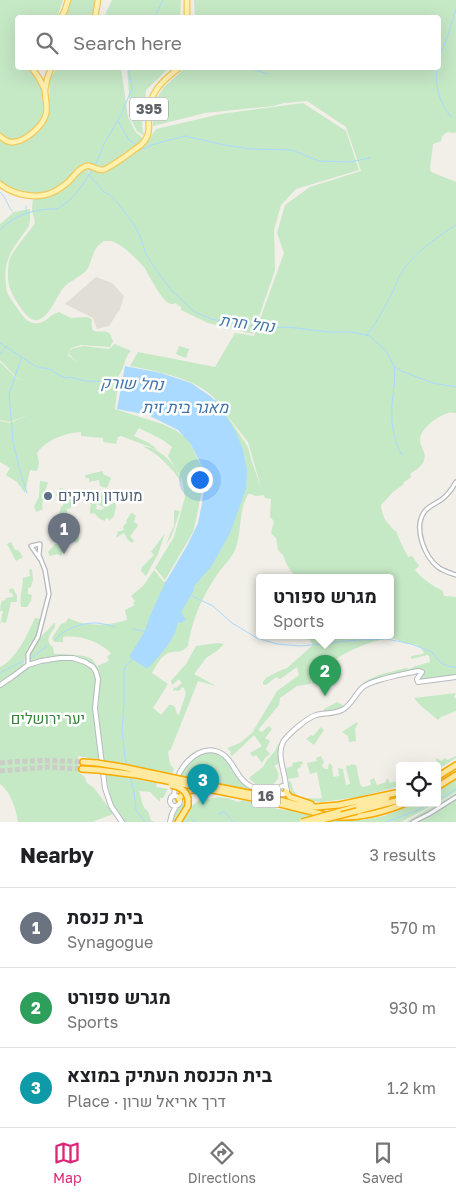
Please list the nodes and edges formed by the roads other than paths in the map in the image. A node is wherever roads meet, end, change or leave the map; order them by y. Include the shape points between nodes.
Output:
1 (68, 0) edge
2 (98, 0) edge
3 (187, 0) edge
4 (62, 15) edge
5 (96, 15) edge
6 (187, 15) edge
7 (34, 70) edge
8 (35, 70) edge
9 (50, 70) edge
10 (177, 70) edge
11 (39, 78) junction
12 (46, 83) junction
13 (45, 91) junction
14 (0, 136) edge
15 (0, 184) edge
16 (456, 482) edge
17 (40, 558) junction
18 (456, 575) edge
19 (28, 665) junction
20 (456, 677) edge
21 (0, 684) edge
22 (82, 762) tunnel mouth
23 (456, 765) edge
24 (82, 768) tunnel mouth
25 (441, 774) edge
26 (456, 774) edge
27 (137, 775) junction
28 (441, 781) edge
29 (441, 784) edge
30 (176, 785) junction
31 (198, 785) junction
32 (283, 790) junction
33 (396, 794) edge
34 (396, 794) edge
35 (456, 796) edge
36 (171, 797) junction
37 (178, 798) junction
38 (268, 801) junction
39 (396, 801) edge
40 (174, 805) junction
41 (334, 806) junction
42 (396, 807) edge
43 (122, 822) edge
44 (170, 822) edge
45 (178, 822) edge
46 (302, 822) edge
47 (314, 822) edge
48 (413, 822) edge

1 - 4 main road
2 - 5 main road
3 - 6 main road
7 - 11 main road
8 - 12 main road
9 - 12 main road
10 - 15 main road, 395 via 159,85 153,96 145,141 110,166 103,170 88,165 66,184 44,195 14,192
11 - 12 main road
11 - 13 main road
12 - 13 main road
13 - 14 main road via 46,113 36,129 14,142
16 - 18 street via 446,496 425,511 420,527 421,541 431,559 439,568
17 - 17 street via 40,544 31,546
17 - 19 street via 49,595 38,637 27,656
19 - 21 main road
19 - 43 main road via 70,658 85,662 95,670 98,679 95,708 105,788 111,806
20 - 32 main road via 419,682 416,680 420,671 386,679 362,688 344,709 307,720 288,736 282,746
22 - 31 highway, 16, bridge via 122,767
23 - 25 highway
24 - 27 highway, 16, bridge
26 - 28 highway
26 - 29 highway
27 - 31 highway, 16, bridge
27 - 45 highway, bridge via 185,792 187,808
30 - 32 main road via 187,763 207,750 226,756 241,778 251,786 269,792
30 - 36 main road
30 - 37 main road
31 - 38 highway, 16
31 - 41 highway, 16 via 304,806
32 - 41 highway via 290,797 308,803
33 - 41 highway, 16
34 - 46 highway, bridge
35 - 48 street
36 - 37 main road
36 - 40 main road
37 - 38 highway via 194,790
37 - 40 main road via 179,804
38 - 42 highway, 16 via 321,815 347,817 375,814
39 - 47 highway, bridge
40 - 44 main road

